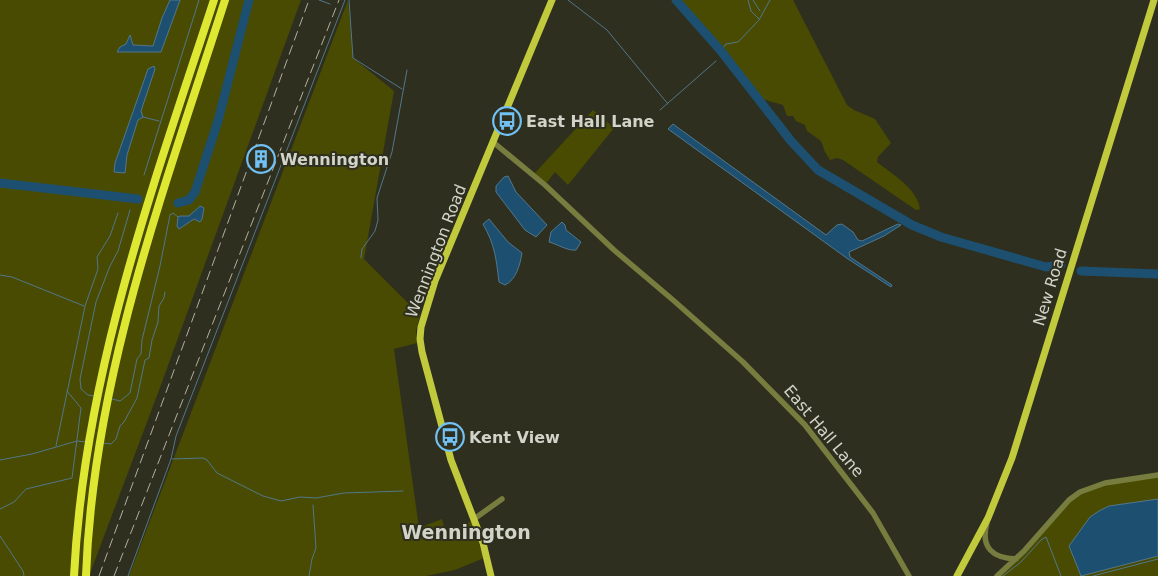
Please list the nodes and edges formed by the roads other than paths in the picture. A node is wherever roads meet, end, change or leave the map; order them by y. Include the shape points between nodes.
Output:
1 (214, 0) edge
2 (225, 0) edge
3 (552, 0) edge
4 (1154, 0) edge
5 (493, 142) junction
6 (1158, 475) edge
7 (502, 499) dead end
8 (988, 518) junction
9 (474, 519) junction
10 (1016, 559) junction
11 (74, 576) edge
12 (86, 576) edge
13 (491, 576) edge
14 (909, 576) edge
15 (957, 576) edge
16 (998, 576) edge

1 - 11 highway via 135,244 101,376 83,476
2 - 12 highway via 147,243 112,378 98,456
3 - 5 main road, Wennington Road
4 - 8 main road, New Road via 1012,458
5 - 9 main road, Wennington Road via 436,281 420,334 451,460
5 - 14 street, East Hall Lane via 737,357 806,425 873,513
6 - 10 street via 1105,483 1080,492
7 - 9 street
8 - 10 street via 985,537 993,554
8 - 15 main road, New Road
9 - 13 main road, Wennington Road
10 - 16 street

